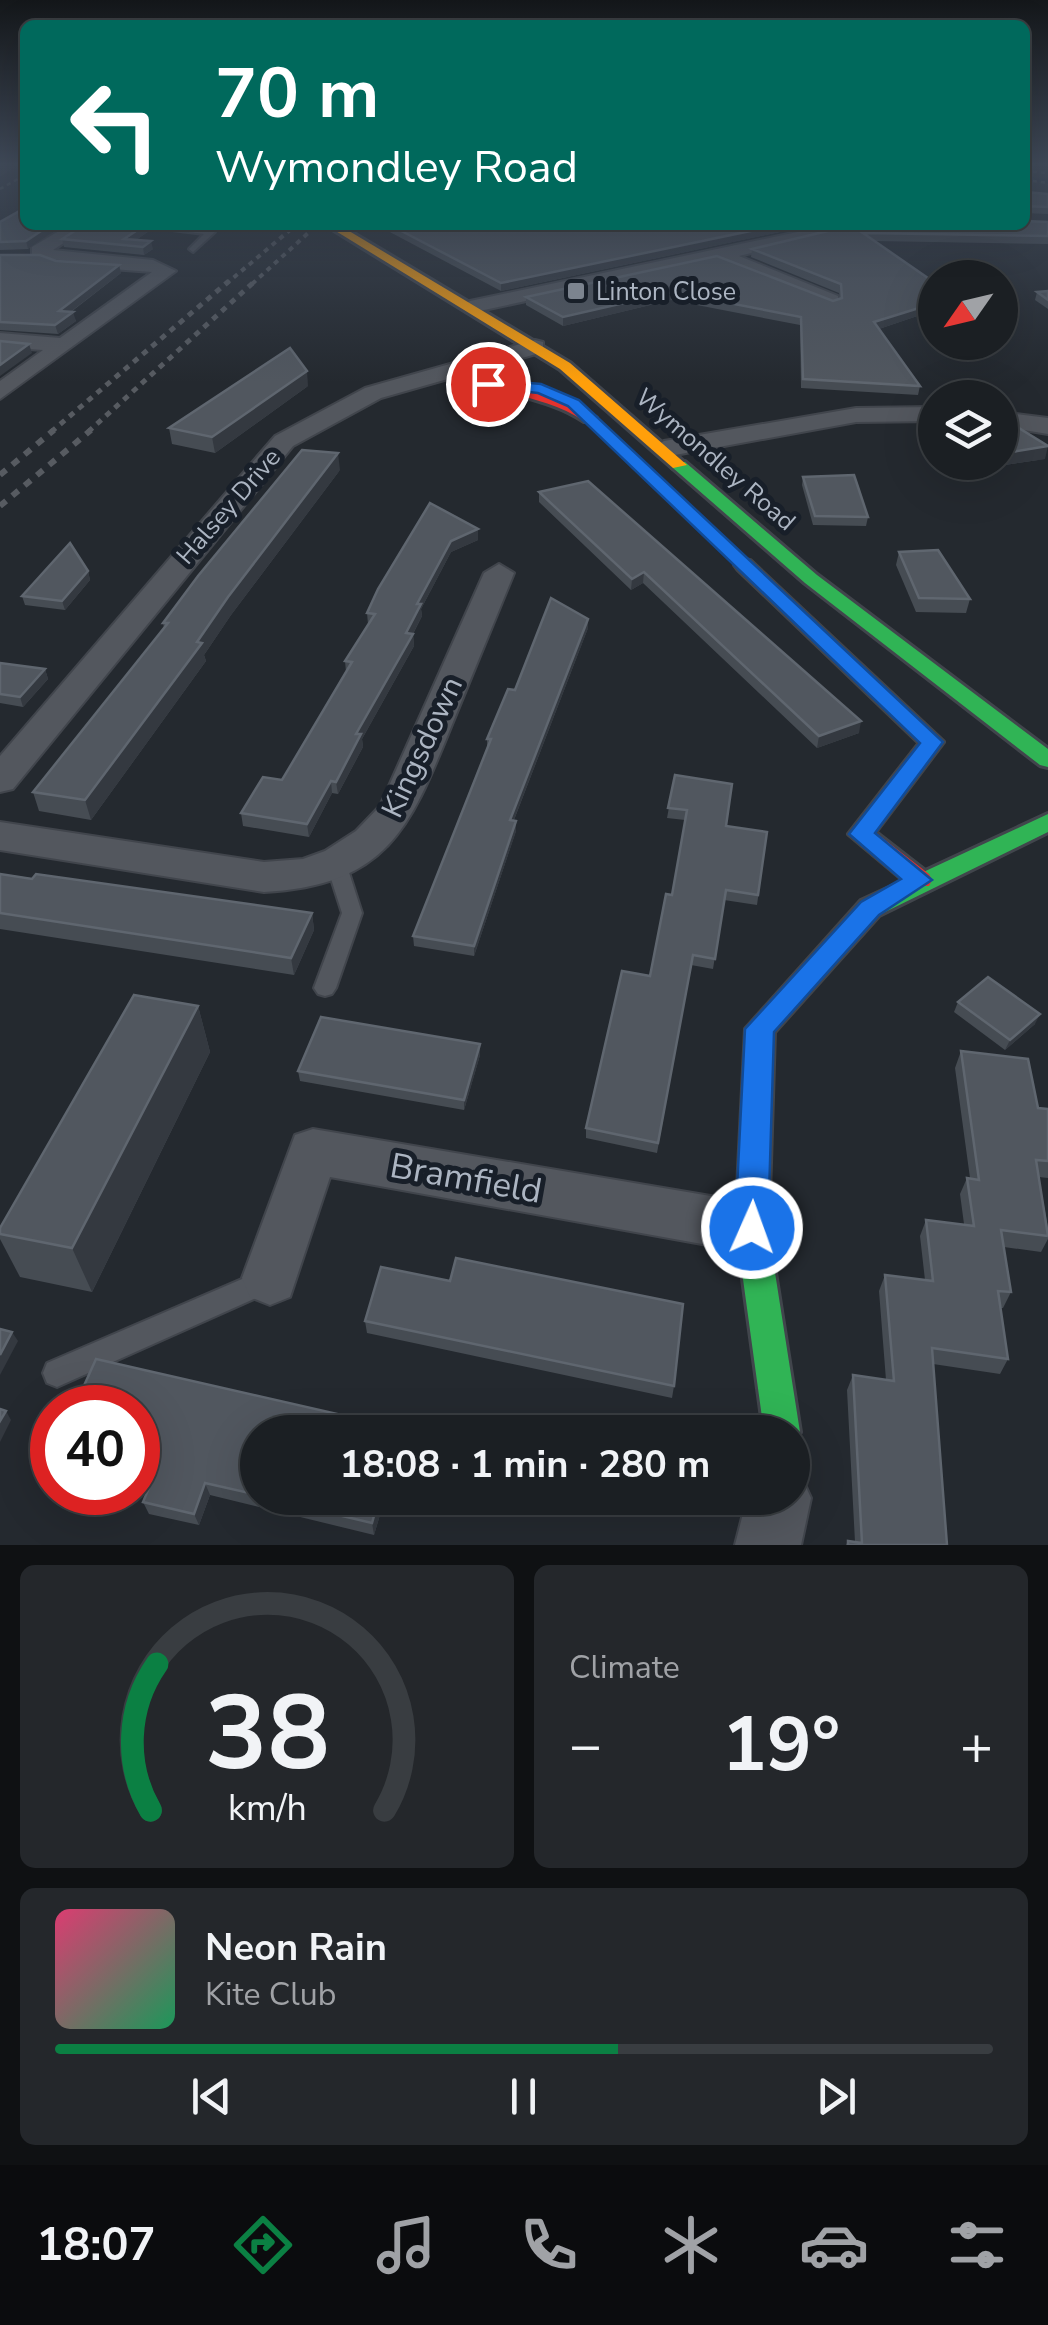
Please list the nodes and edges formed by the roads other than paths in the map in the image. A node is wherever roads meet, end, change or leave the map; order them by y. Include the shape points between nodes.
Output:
1 (62, 237) edge
2 (206, 237) edge
3 (352, 237) edge
4 (800, 237) edge
5 (194, 249) dead end
6 (721, 254) junction
7 (831, 300) edge
8 (470, 307) junction
9 (0, 340) edge
10 (66, 344) junction
11 (535, 347) junction
12 (456, 366) junction
13 (0, 392) edge
14 (918, 414) edge
15 (1018, 422) edge
16 (1048, 426) edge
17 (602, 430) dead end
18 (664, 450) junction
19 (731, 552) dead end
20 (499, 572) dead end
21 (1048, 760) edge
22 (0, 780) edge
23 (1048, 822) edge
24 (0, 836) edge
25 (336, 863) junction
26 (920, 880) junction
27 (324, 988) dead end
28 (752, 1228) junction
29 (270, 1278) joint
30 (57, 1373) dead end
31 (780, 1415) edge
32 (775, 1515) edge
33 (768, 1545) edge

1 - 10 street via 35,257 166,272
2 - 5 lane
3 - 8 street, Wymondley Road
4 - 6 street
6 - 7 street
6 - 8 street
8 - 11 street, Wymondley Road
9 - 10 street
10 - 13 street
11 - 12 street, Halsey Drive
11 - 18 street, Wymondley Road
12 - 17 street, Wymondley Road via 488,384 565,397
12 - 22 street, Halsey Drive via 358,398 284,440
14 - 18 street via 856,415
15 - 16 street
18 - 21 street, Wymondley Road via 811,579
19 - 26 street via 932,742 861,834
20 - 25 street, Kingsdown via 397,811 368,845
23 - 26 street
24 - 25 street, Kingsdown via 264,877 306,874
25 - 27 lane via 352,912
26 - 28 street via 870,908 760,1029
28 - 29 street, Bramfield via 313,1151
28 - 31 street
29 - 30 lane
32 - 33 street

